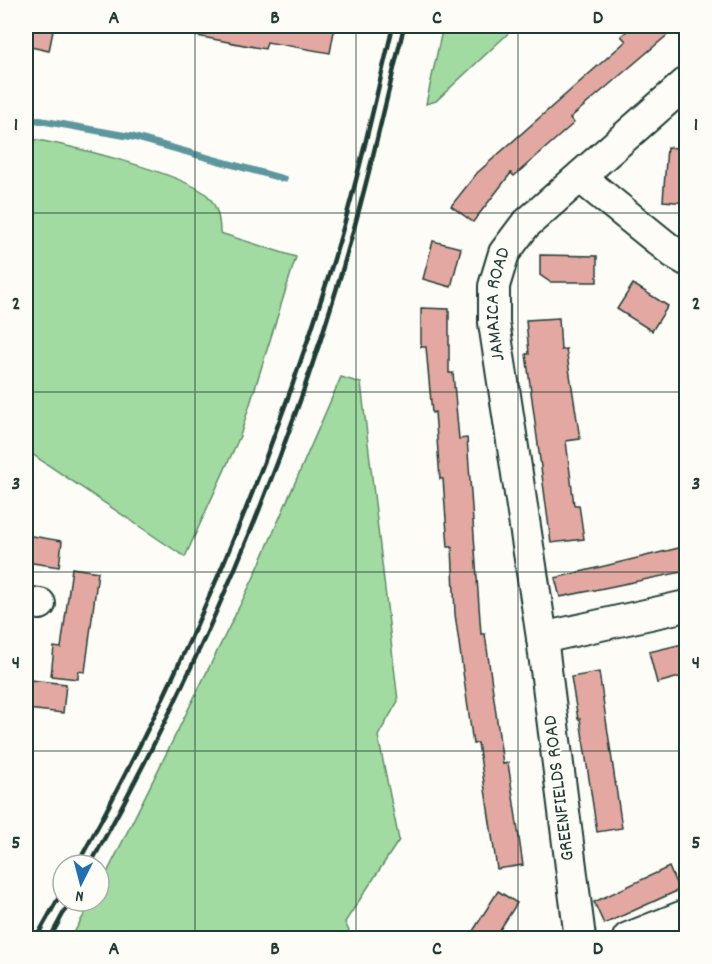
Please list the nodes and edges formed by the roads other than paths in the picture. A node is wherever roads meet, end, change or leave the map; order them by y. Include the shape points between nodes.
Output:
1 (687, 83) edge
2 (580, 177) junction
3 (687, 260) edge
4 (687, 606) edge
5 (542, 638) junction
6 (687, 915) edge
7 (634, 938) edge
8 (580, 939) edge

1 - 2 street, JAMAICA ROAD
2 - 3 street
2 - 5 street, JAMAICA ROAD via 545,205 504,253 493,300
4 - 5 street
5 - 8 street, GREENFIELDS ROAD
6 - 7 street

